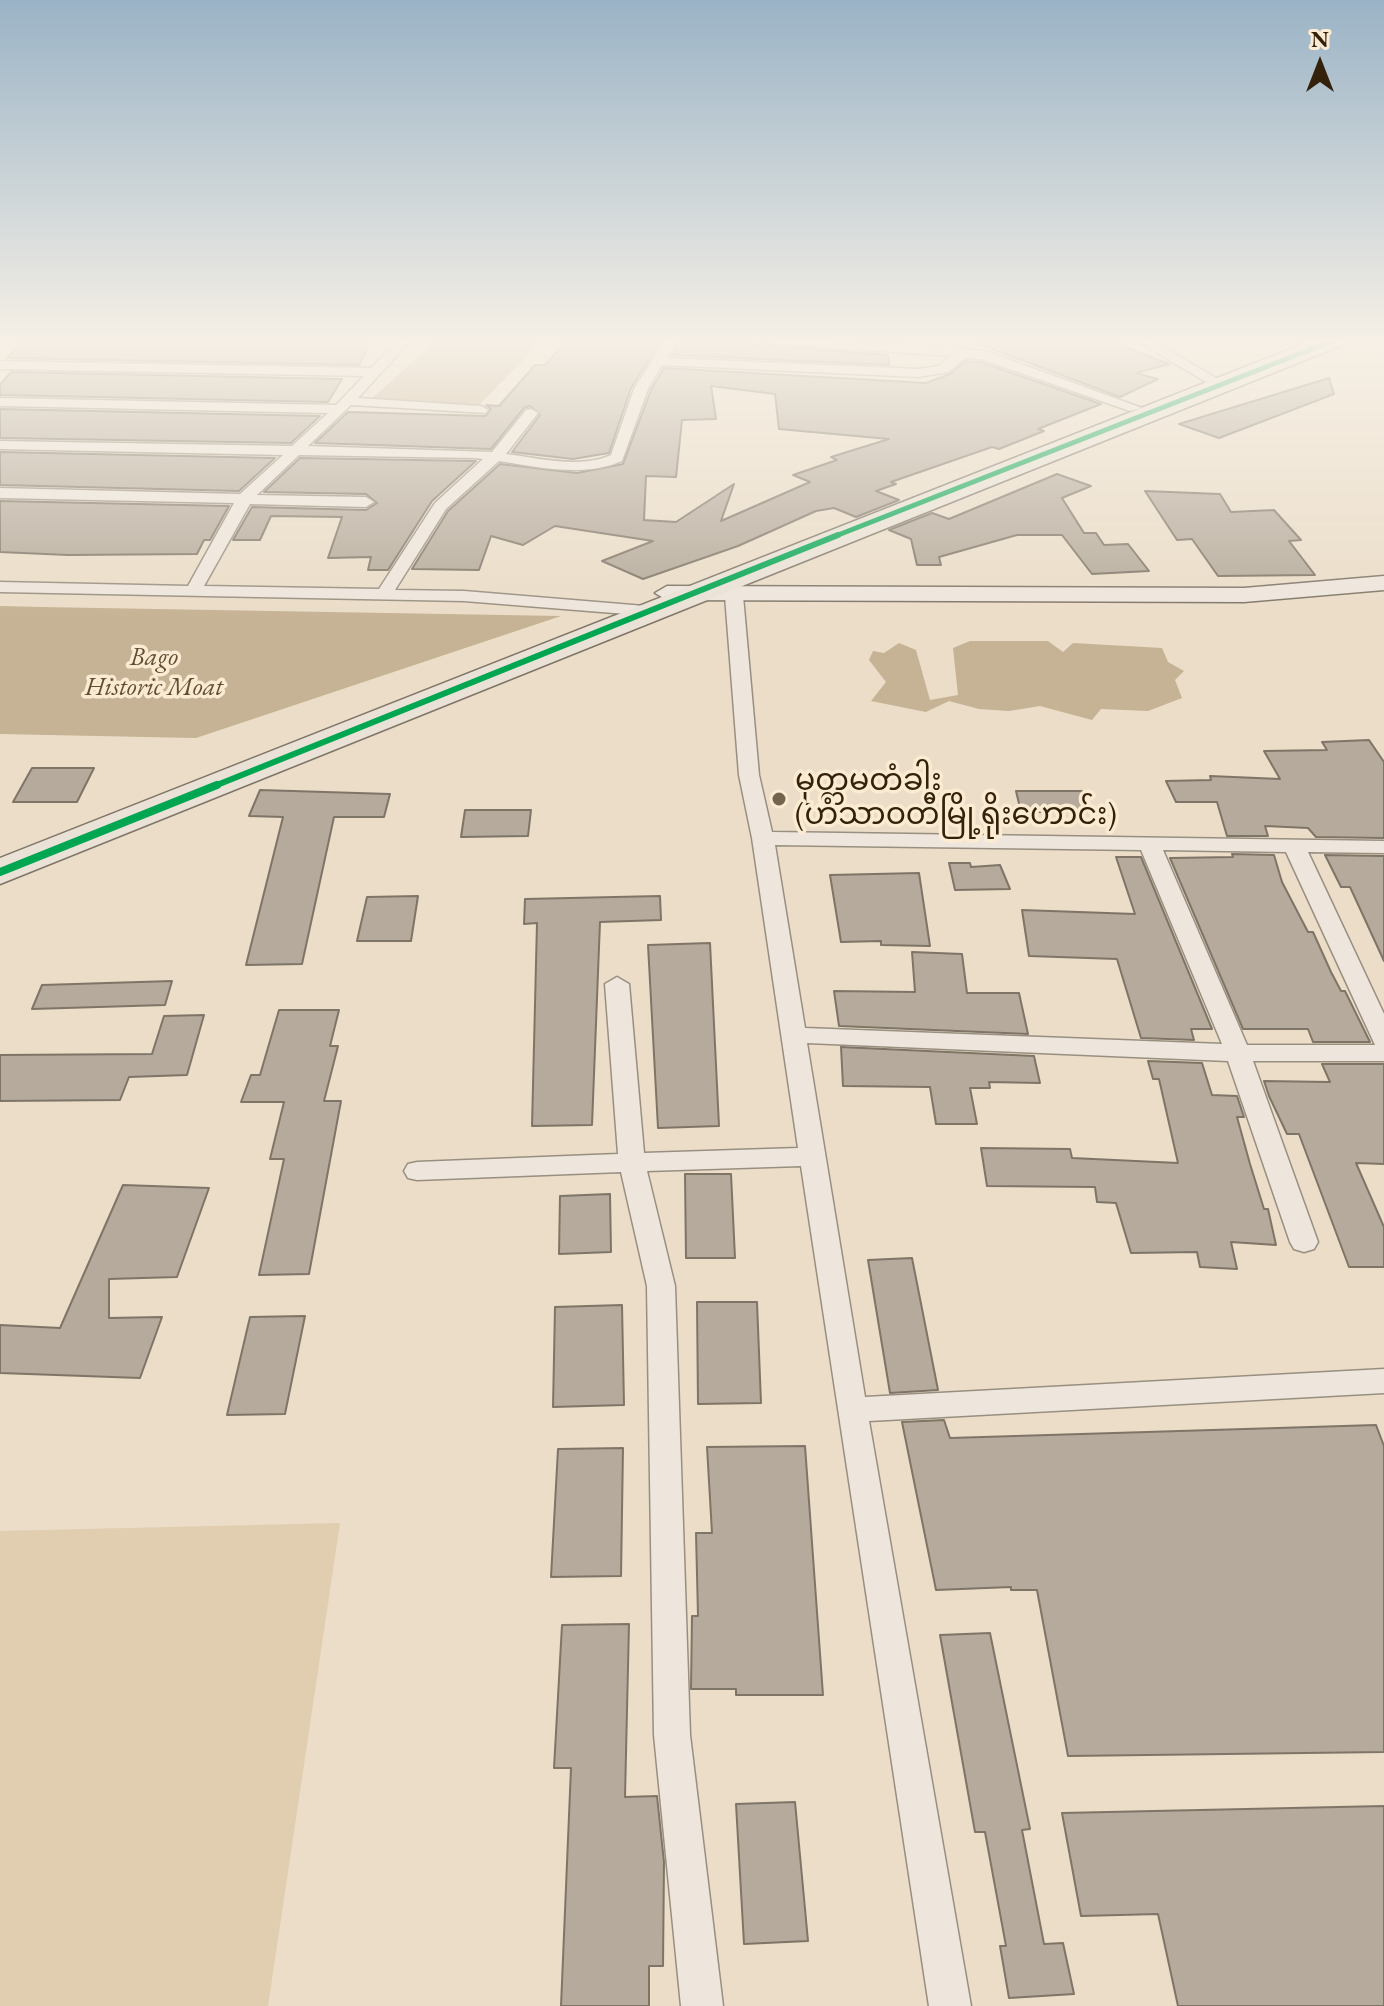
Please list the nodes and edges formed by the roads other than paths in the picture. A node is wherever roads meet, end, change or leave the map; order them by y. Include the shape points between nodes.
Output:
1 (313, 433) edge
2 (515, 433) edge
3 (626, 433) edge
4 (1075, 433) edge
5 (1097, 433) edge
6 (0, 445) edge
7 (295, 449) junction
8 (496, 456) junction
9 (0, 493) edge
10 (245, 498) junction
11 (366, 502) dead end
12 (1384, 583) edge
13 (0, 587) edge
14 (193, 591) junction
15 (384, 594) junction
16 (734, 596) junction
17 (660, 602) junction
18 (763, 838) junction
19 (1149, 843) junction
20 (1294, 846) junction
21 (1384, 847) edge
22 (0, 856) edge
23 (0, 872) edge
24 (617, 984) dead end
25 (795, 1035) junction
26 (1384, 1040) edge
27 (1238, 1053) junction
28 (1384, 1053) edge
29 (814, 1156) junction
30 (632, 1163) junction
31 (417, 1171) dead end
32 (1304, 1242) dead end
33 (1384, 1381) edge
34 (852, 1410) junction
35 (702, 2006) edge
36 (950, 2006) edge

1 - 7 street
2 - 8 street
3 - 8 street via 617,458 603,464 561,465
4 - 17 highway
5 - 17 highway
6 - 7 street
7 - 8 street
7 - 10 street
8 - 15 street via 440,506
9 - 10 street
10 - 11 street
10 - 14 street
12 - 16 street via 1244,595
13 - 14 street
14 - 15 street
15 - 17 street
16 - 17 street
16 - 18 street via 749,775
17 - 22 highway
17 - 23 highway
18 - 19 street
18 - 25 street
19 - 20 street
19 - 27 street
20 - 21 street
20 - 26 street
24 - 30 street
25 - 27 street
25 - 29 street
27 - 28 street
27 - 32 street
29 - 30 street
29 - 34 street
30 - 31 street
30 - 35 street via 661,1286 672,1735
33 - 34 street
34 - 36 street

